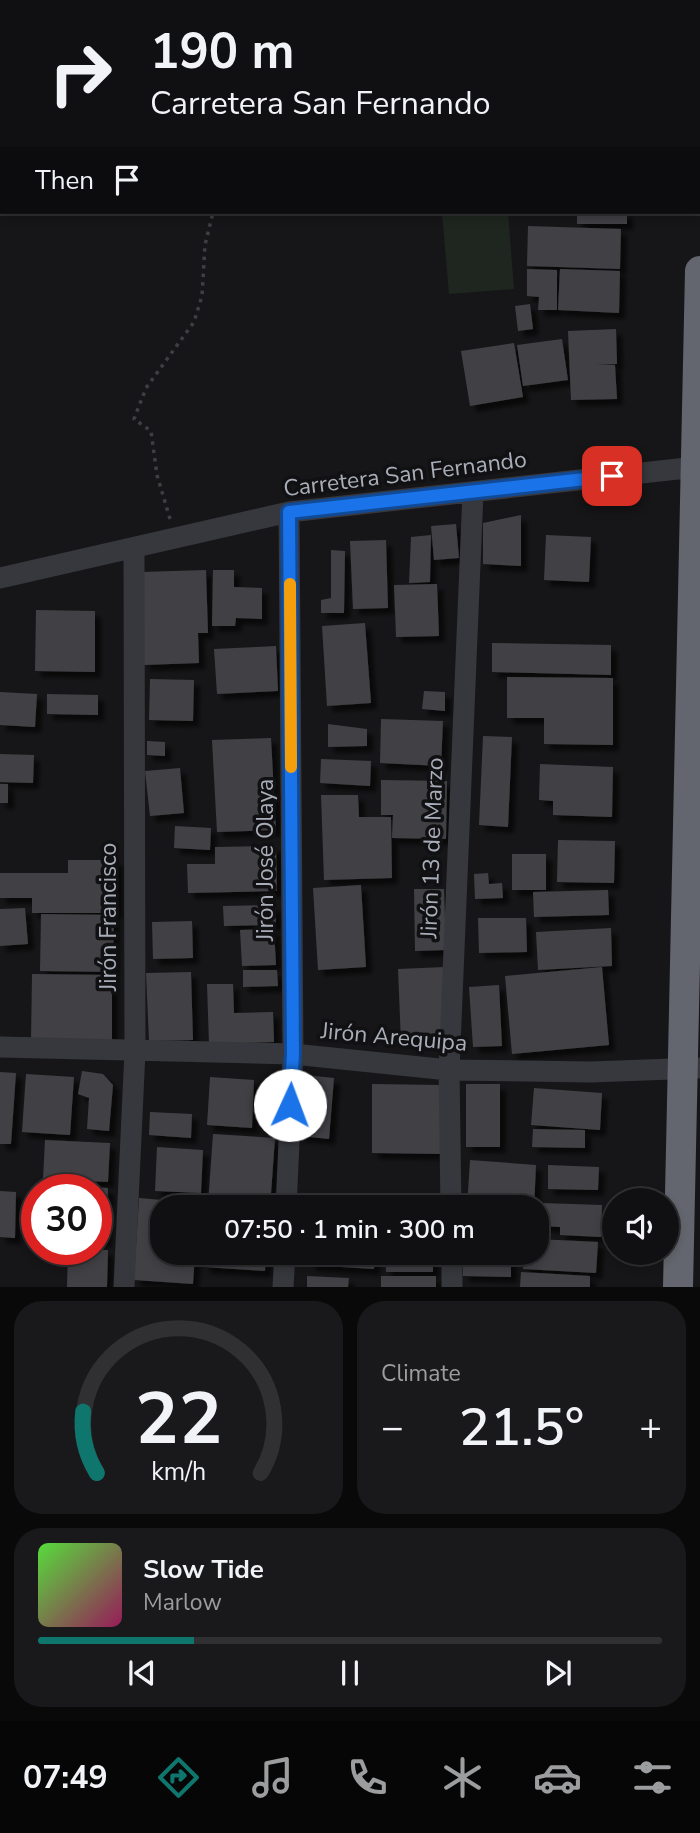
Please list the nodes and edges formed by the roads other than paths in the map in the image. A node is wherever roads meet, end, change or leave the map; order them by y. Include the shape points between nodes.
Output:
1 (700, 271) edge
2 (698, 402) edge
3 (696, 467) junction
4 (473, 492) junction
5 (289, 512) junction
6 (135, 548) junction
7 (0, 579) edge
8 (695, 748) edge
9 (0, 1047) edge
10 (135, 1051) junction
11 (293, 1054) junction
12 (691, 1068) edge
13 (449, 1070) junction
14 (287, 1195) edge
15 (451, 1195) edge
16 (284, 1265) edge
17 (452, 1265) edge
18 (124, 1287) edge
19 (283, 1287) edge
20 (452, 1287) edge
21 (678, 1287) edge

1 - 2 highway
2 - 3 highway
3 - 4 street, Carretera San Fernando
3 - 8 highway
4 - 5 street, Carretera San Fernando
4 - 13 street, Jirón 13 de Marzo
5 - 6 street, Carretera San Fernando
5 - 11 street, Jirón José Olaya
6 - 7 street, Carretera San Fernando
6 - 10 street, Jirón Francisco
8 - 12 highway
9 - 10 street, Jirón Arequipa
10 - 11 street, Jirón Arequipa
10 - 18 street, Jirón Francisco
11 - 13 street, Jirón Arequipa
11 - 14 street, Jirón José Olaya
12 - 13 street, Jirón Arequipa
12 - 21 highway
13 - 15 street, Jirón 13 de Marzo
16 - 19 street
17 - 20 street

